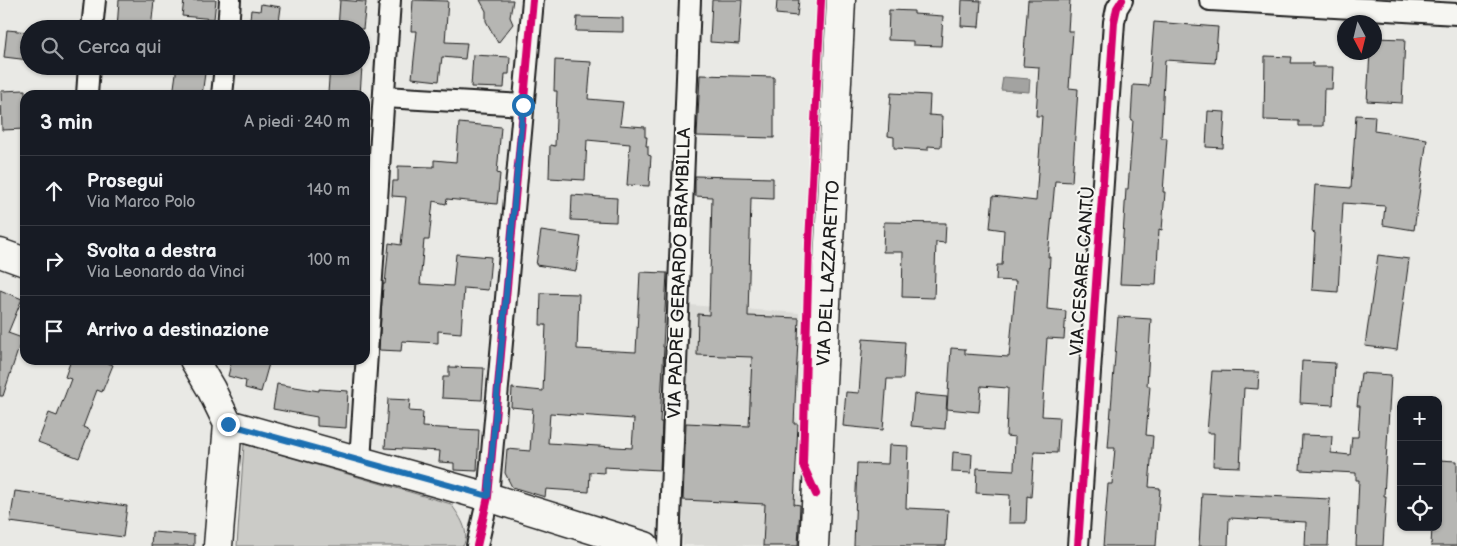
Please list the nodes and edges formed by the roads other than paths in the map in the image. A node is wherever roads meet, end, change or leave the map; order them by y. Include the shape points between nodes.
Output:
1 (95, 0) edge
2 (230, 0) edge
3 (390, 0) edge
4 (532, 0) edge
5 (690, 0) edge
6 (841, 0) edge
7 (1122, 0) edge
8 (1210, 0) edge
9 (1457, 14) edge
10 (93, 20) edge
11 (229, 20) edge
12 (88, 75) edge
13 (224, 75) edge
14 (87, 90) edge
15 (223, 90) edge
16 (384, 96) junction
17 (523, 105) junction
18 (0, 253) edge
19 (20, 260) edge
20 (370, 309) edge
21 (197, 365) edge
22 (366, 365) edge
23 (228, 424) junction
24 (360, 461) junction
25 (488, 496) junction
26 (218, 546) edge
27 (478, 546) edge
28 (645, 546) edge
29 (669, 546) edge
30 (814, 546) edge
31 (1078, 546) edge

1 - 10 street
2 - 11 street
3 - 16 street
4 - 17 street
5 - 29 street, VIA PADRE GERARDO BRAMBILLA
6 - 30 street, VIA DEL LAZZARETTO
7 - 31 street, VIA CESARE CANTÙ via 1114,22
8 - 9 street
12 - 14 street
13 - 15 street
16 - 17 street
16 - 20 street
17 - 25 street
18 - 19 street
21 - 23 street
22 - 24 street
23 - 24 street
23 - 26 street
24 - 25 street
25 - 27 street
25 - 28 street

